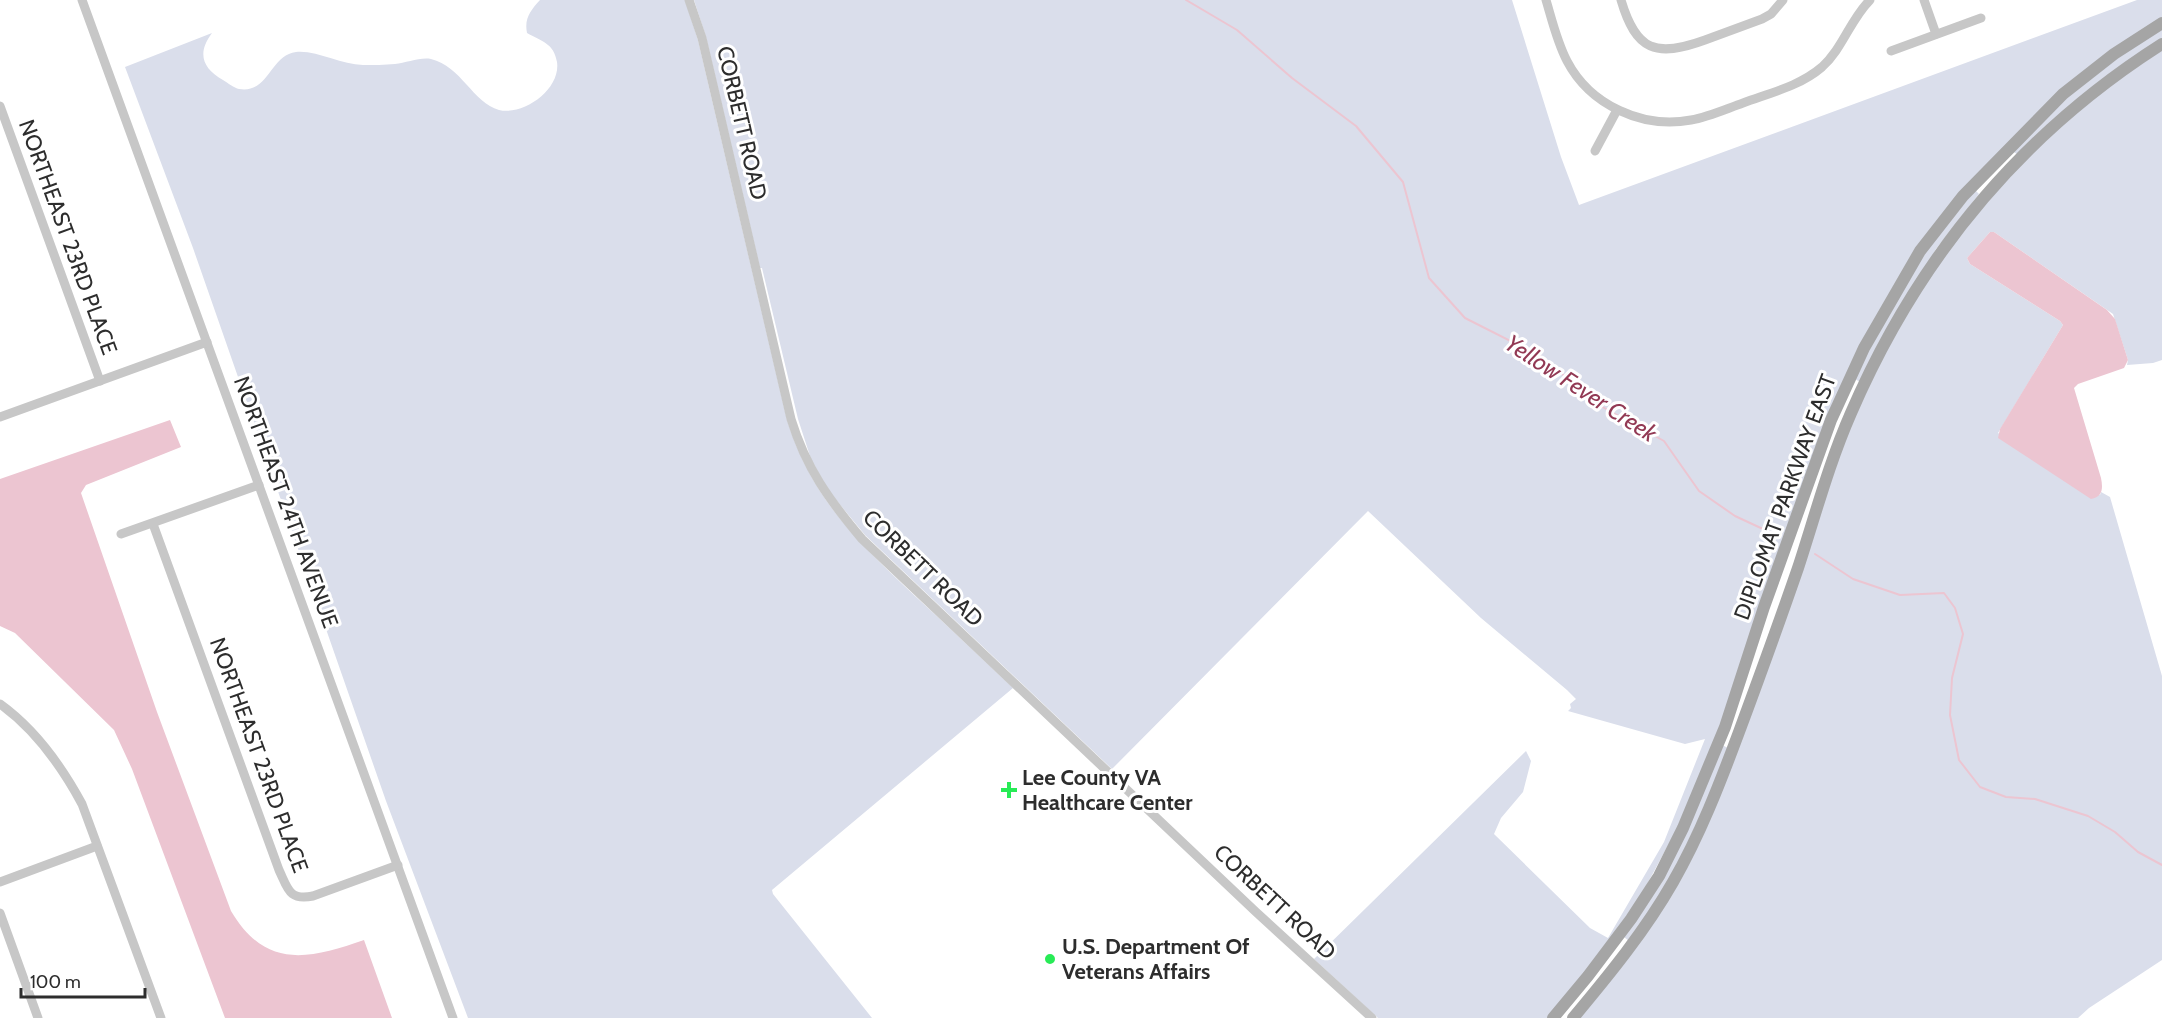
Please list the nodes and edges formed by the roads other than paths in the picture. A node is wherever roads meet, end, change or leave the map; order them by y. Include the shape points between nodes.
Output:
1 (82, 0) edge
2 (689, 0) edge
3 (1546, 0) edge
4 (1621, 0) edge
5 (1783, 0) edge
6 (1870, 0) edge
7 (1924, 0) edge
8 (1981, 18) dead end
9 (2162, 23) edge
10 (1936, 34) junction
11 (2162, 44) edge
12 (1891, 51) dead end
13 (0, 106) edge
14 (1617, 110) junction
15 (1595, 151) dead end
16 (1974, 184) junction
17 (1986, 194) junction
18 (207, 342) junction
19 (100, 381) junction
20 (1848, 382) junction
21 (1862, 388) junction
22 (0, 417) edge
23 (259, 485) junction
24 (153, 524) junction
25 (121, 534) dead end
26 (0, 704) edge
27 (1722, 734) junction
28 (1736, 740) junction
29 (97, 846) junction
30 (398, 865) junction
31 (0, 882) edge
32 (0, 913) edge
33 (1618, 938) junction
34 (1630, 947) junction
35 (38, 1018) edge
36 (161, 1018) edge
37 (453, 1018) edge
38 (1371, 1018) edge
39 (1553, 1018) edge
40 (1573, 1018) edge

1 - 18 street, NORTHEAST 24TH AVENUE
2 - 38 street, CORBETT ROAD via 791,419 824,492 869,546
3 - 14 street via 1572,70 1592,93
4 - 5 street via 1627,20 1639,38 1647,45 1666,50 1685,48 1762,19
6 - 14 street via 1829,60 1794,84 1682,121 1644,119
7 - 10 street
8 - 10 street
9 - 16 main road, DIPLOMAT PARKWAY EAST via 2063,94
10 - 12 street
11 - 17 main road, DIPLOMAT PARKWAY EAST via 2074,108
13 - 19 street, NORTHEAST 23RD PLACE
14 - 15 street
16 - 17 main road
16 - 20 main road, DIPLOMAT PARKWAY EAST via 1920,251
17 - 21 main road, DIPLOMAT PARKWAY EAST via 1917,287
18 - 19 street
18 - 23 street, NORTHEAST 24TH AVENUE
19 - 22 street
20 - 21 main road
20 - 27 main road, DIPLOMAT PARKWAY EAST via 1814,465
21 - 28 main road, DIPLOMAT PARKWAY EAST via 1840,439
23 - 24 street
23 - 30 street, NORTHEAST 24TH AVENUE
24 - 25 street
24 - 30 street, NORTHEAST 23RD PLACE via 291,894 301,899 313,896
26 - 29 street via 31,731 59,765 82,804
27 - 28 main road
27 - 33 main road, DIPLOMAT PARKWAY EAST via 1666,862
28 - 34 main road, DIPLOMAT PARKWAY EAST via 1674,879
29 - 31 street
29 - 36 street
30 - 37 street, NORTHEAST 24TH AVENUE
32 - 35 street
33 - 34 main road
33 - 39 main road, DIPLOMAT PARKWAY EAST
34 - 40 main road, DIPLOMAT PARKWAY EAST

